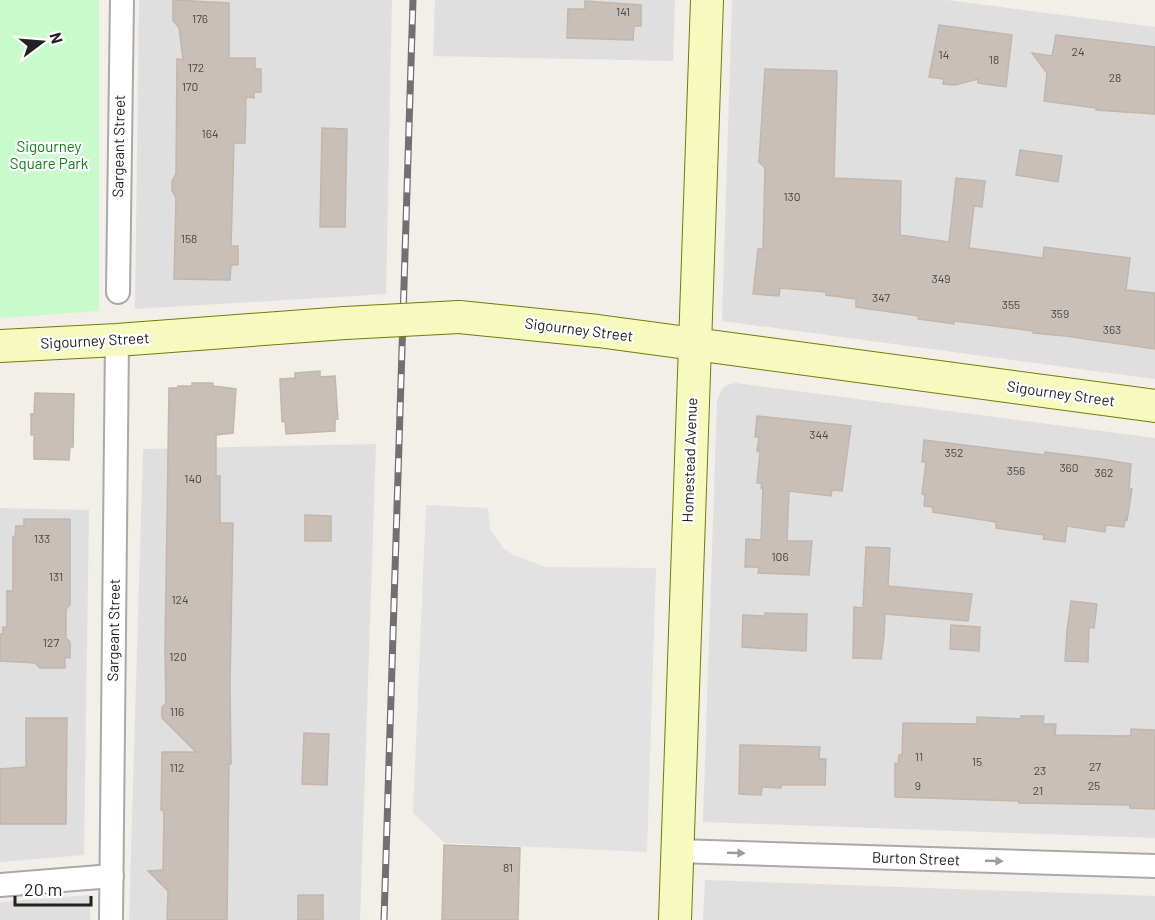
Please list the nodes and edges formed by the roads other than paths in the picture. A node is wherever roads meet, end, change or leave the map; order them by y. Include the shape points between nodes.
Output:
1 (122, 0) edge
2 (707, 0) edge
3 (118, 292) dead end
4 (117, 340) junction
5 (694, 345) junction
6 (0, 346) edge
7 (1155, 406) edge
8 (677, 851) junction
9 (1155, 866) edge
10 (112, 876) junction
11 (0, 885) edge
12 (111, 920) edge
13 (675, 920) edge

1 - 3 street, Sargeant Street
2 - 5 main road, Homestead Avenue
4 - 5 main road, Sigourney Street, bridge via 459,317
4 - 6 main road, Sigourney Street
4 - 10 street, Sargeant Street
5 - 7 main road, Sigourney Street
5 - 8 main road, Homestead Avenue
8 -> 9 street, Burton Street
8 - 13 main road, Homestead Avenue
10 - 11 street
10 - 12 street, Sargeant Street

